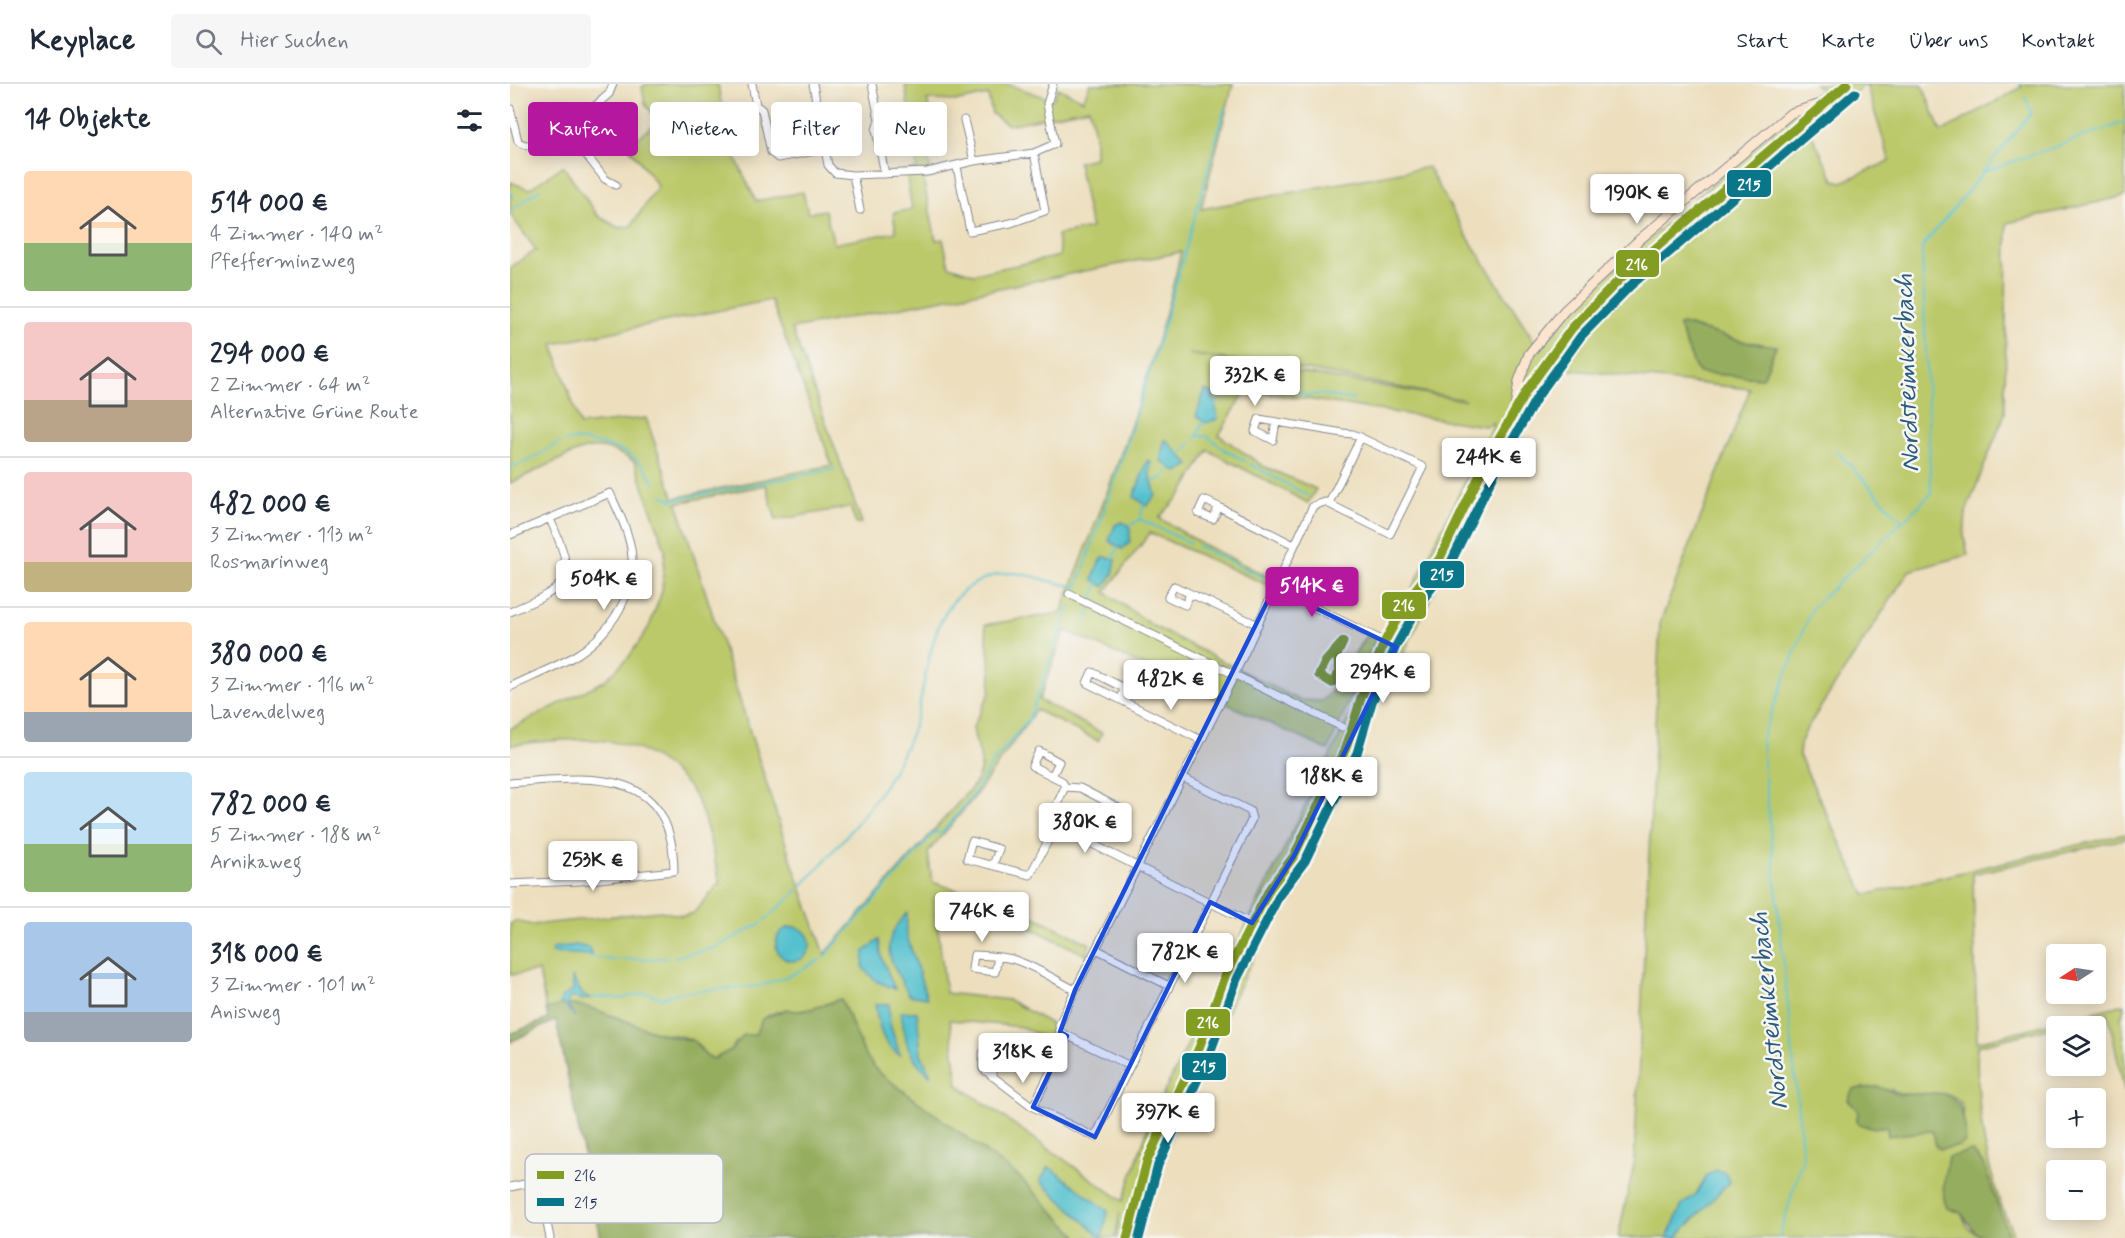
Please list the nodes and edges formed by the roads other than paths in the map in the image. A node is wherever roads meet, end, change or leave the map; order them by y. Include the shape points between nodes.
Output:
1 (613, 84) edge
2 (752, 84) edge
3 (813, 84) edge
4 (872, 84) edge
5 (1053, 84) edge
6 (1847, 84) edge
7 (599, 102) edge
8 (816, 102) edge
9 (510, 108) edge
10 (964, 120) dead end
11 (528, 144) edge
12 (771, 152) edge
13 (1034, 153) junction
14 (587, 156) edge
15 (774, 156) edge
16 (788, 156) edge
17 (827, 156) edge
18 (974, 161) junction
19 (957, 167) junction
20 (885, 174) junction
21 (853, 175) junction
22 (616, 185) dead end
23 (861, 210) dead end
24 (1276, 422) dead end
25 (1361, 437) junction
26 (1329, 503) junction
27 (1219, 507) dead end
28 (550, 519) junction
29 (510, 535) edge
30 (1294, 545) junction
31 (1440, 558) junction
32 (1274, 588) junction
33 (1069, 594) dead end
34 (1190, 594) dead end
35 (510, 612) edge
36 (1258, 625) junction
37 (1385, 641) junction
38 (1396, 647) junction
39 (1234, 675) junction
40 (510, 687) edge
41 (1121, 700) junction
42 (1342, 727) dead end
43 (1201, 740) junction
44 (1346, 748) junction
45 (1052, 776) dead end
46 (1182, 777) junction
47 (510, 783) edge
48 (1065, 787) junction
49 (1121, 809) dead end
50 (1056, 826) junction
51 (993, 866) dead end
52 (1137, 867) junction
53 (510, 884) edge
54 (1210, 902) junction
55 (1254, 925) junction
56 (1096, 949) junction
57 (998, 957) dead end
58 (1170, 986) junction
59 (1075, 990) junction
60 (1068, 1036) junction
61 (1130, 1066) junction
62 (993, 1077) dead end
63 (1033, 1107) junction
64 (525, 1183) edge
65 (510, 1187) edge
66 (547, 1223) edge
67 (550, 1238) edge
68 (1127, 1238) edge

1 - 7 street
2 - 12 street
3 - 8 street
4 - 20 street
5 - 13 street via 1047,104 1055,144
6 - 31 street via 1817,107 1791,113 1639,240 1564,311 1529,354 1515,408
9 - 11 street via 515,136 522,145
10 - 18 street
13 - 18 street
13 - 19 street via 1045,211 970,231
14 - 22 street via 605,179
15 - 16 street
17 - 21 street via 831,170
18 - 19 street
19 - 20 street
20 - 21 street
21 - 23 street
24 - 25 street
25 - 26 street
25 - 26 street via 1423,467 1416,482 1390,534
26 - 30 street via 1313,506
27 - 30 street
28 - 29 street
28 - 35 street via 568,568 562,583 551,594
28 - 40 street via 609,493 626,530 632,558 630,583 619,612 602,633 575,656
30 - 32 street
31 - 37 street via 1408,599
31 - 38 street
32 - 36 street
32 - 37 street
33 - 39 street
34 - 36 street
36 - 39 street
37 - 38 street
37 - 44 street via 1361,698
38 - 44 street
39 - 42 street
39 - 43 street
41 - 41 street via 1087,683 1092,672 1124,688
41 - 43 street
43 - 46 street
44 - 55 street
45 - 48 street
46 - 52 street
46 - 54 street via 1250,811 1252,819
47 - 53 street via 618,781 660,810 671,833 674,871
48 - 49 street via 1080,788
48 - 50 street via 1050,819
50 - 51 street via 1030,875 1005,869 967,859 972,841 999,849
50 - 52 street
52 - 54 street
52 - 56 street
54 - 55 street
54 - 58 street
55 - 68 street via 1219,991 1199,1048 1147,1161
56 - 58 street
56 - 59 street
57 - 59 street via 1014,960
58 - 61 street
59 - 60 street via 1059,1025 1060,1032
60 - 61 street
60 - 63 street
61 - 63 street via 1095,1137
62 - 63 street
64 - 65 street
66 - 67 street

